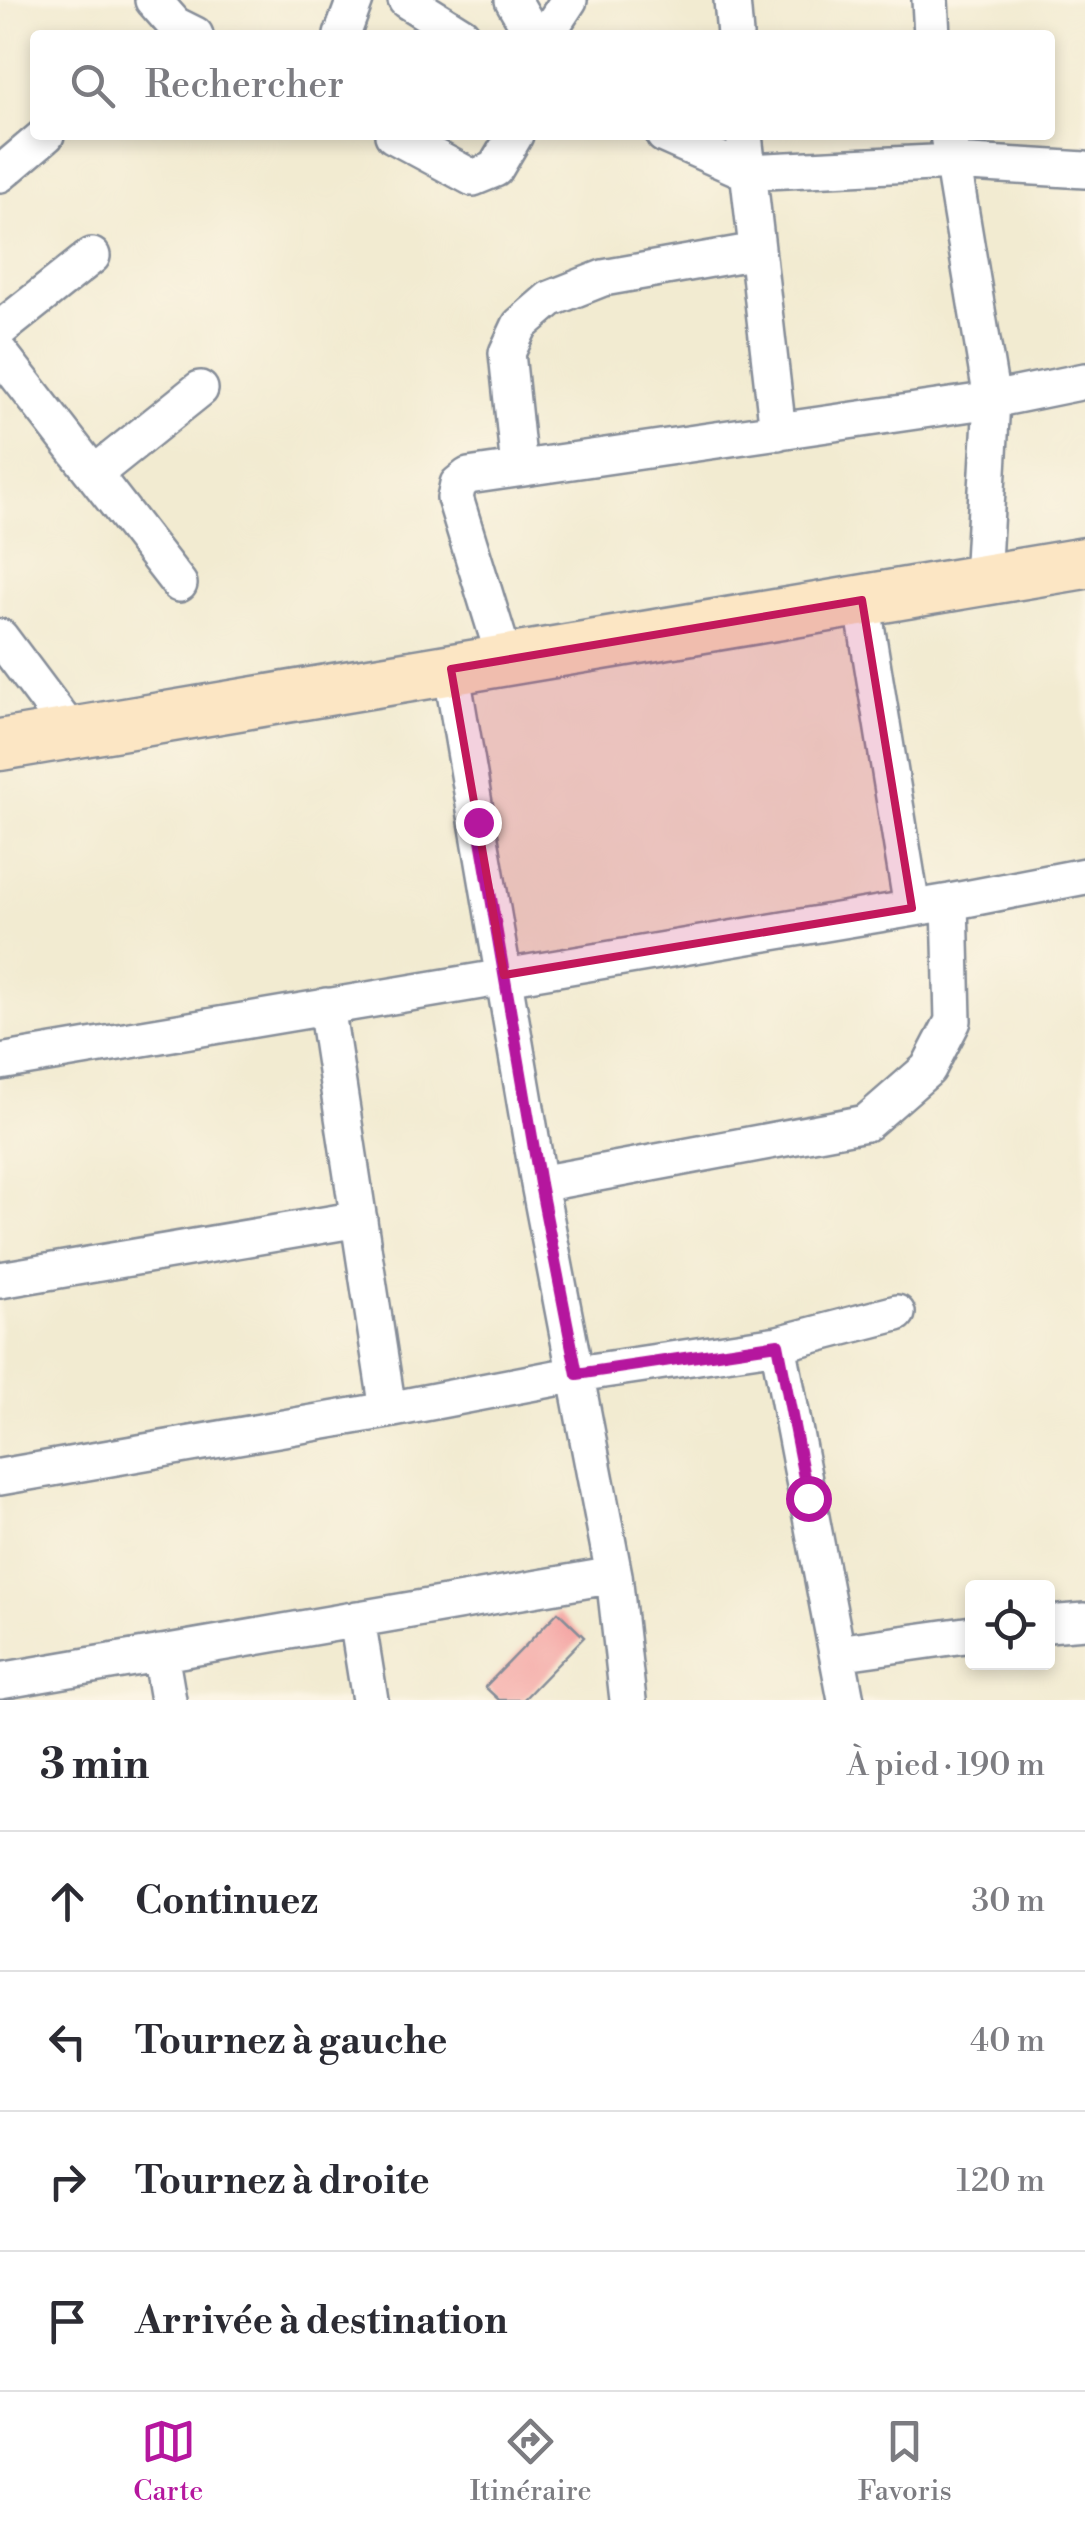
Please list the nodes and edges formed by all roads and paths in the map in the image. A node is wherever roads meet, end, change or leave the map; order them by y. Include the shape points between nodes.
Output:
1 (354, 0) edge
2 (406, 0) edge
3 (513, 0) edge
4 (569, 0) edge
5 (732, 0) edge
6 (930, 0) edge
7 (344, 30) edge
8 (454, 30) edge
9 (530, 30) edge
10 (549, 30) edge
11 (735, 30) edge
12 (932, 30) edge
13 (40, 140) edge
14 (402, 140) edge
15 (513, 140) edge
16 (675, 140) edge
17 (745, 140) edge
18 (950, 148) edge
19 (748, 172) junction
20 (1083, 172) edge
21 (0, 174) edge
22 (757, 251) junction
23 (92, 256) dead end
24 (0, 329) edge
25 (0, 353) edge
26 (1085, 381) edge
27 (200, 389) dead end
28 (992, 400) junction
29 (778, 432) junction
30 (519, 468) junction
31 (94, 474) junction
32 (1085, 562) edge
33 (982, 580) junction
34 (179, 584) dead end
35 (862, 600) junction
36 (0, 637) edge
37 (505, 660) junction
38 (451, 669) junction
39 (72, 733) junction
40 (0, 744) edge
41 (1085, 876) edge
42 (950, 902) junction
43 (912, 908) junction
44 (504, 975) junction
45 (326, 1006) junction
46 (0, 1062) edge
47 (540, 1184) junction
48 (359, 1218) junction
49 (0, 1280) edge
50 (897, 1313) dead end
51 (778, 1344) junction
52 (577, 1374) junction
53 (388, 1410) junction
54 (0, 1476) edge
55 (614, 1575) junction
56 (356, 1620) junction
57 (1085, 1622) edge
58 (1055, 1624) edge
59 (965, 1635) edge
60 (837, 1653) junction
61 (160, 1654) junction
62 (0, 1681) edge
63 (168, 1700) edge
64 (370, 1700) edge
65 (628, 1700) edge
66 (846, 1700) edge

1 - 7 street
2 - 8 street
3 - 9 street
4 - 10 street
5 - 11 street
6 - 12 street
13 - 21 street
14 - 15 street via 473,178 495,168
16 - 19 street
17 - 19 street
18 - 19 street
18 - 20 street
18 - 28 street
19 - 22 street
22 - 29 street
22 - 30 street via 603,278 550,298 520,325 507,353
23 - 24 street
25 - 31 street
26 - 28 street
27 - 31 street
28 - 29 street
28 - 33 street
29 - 30 street
30 - 37 street via 468,476 455,498
31 - 34 street
32 - 33 street
33 - 35 street
35 - 37 street
35 - 43 street
36 - 39 street
37 - 38 street
38 - 39 street
38 - 44 street
39 - 40 street
41 - 42 street
42 - 43 street
42 - 47 street via 952,1021 928,1069 866,1123
43 - 44 street
44 - 45 street
44 - 47 street
45 - 46 street
45 - 48 street
47 - 52 street
48 - 49 street
48 - 53 street
50 - 51 street
51 - 52 street
51 - 60 street
52 - 53 street
52 - 55 street
53 - 54 street
55 - 56 street
55 - 65 street
56 - 61 street
56 - 64 street
57 - 58 street
59 - 60 street
60 - 66 street
61 - 62 street
61 - 63 street

